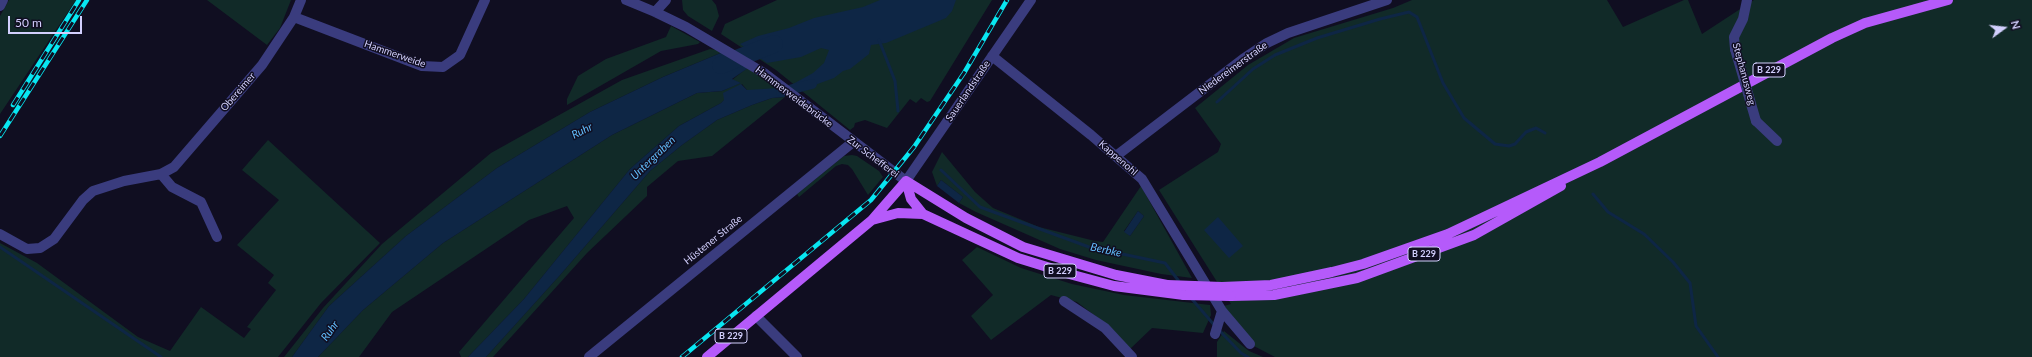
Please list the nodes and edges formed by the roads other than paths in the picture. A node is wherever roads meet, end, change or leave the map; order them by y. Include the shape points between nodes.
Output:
1 (3, 0) edge
2 (301, 0) edge
3 (485, 0) edge
4 (626, 0) edge
5 (666, 0) edge
6 (1031, 0) edge
7 (1387, 0) edge
8 (1747, 0) edge
9 (1948, 0) edge
10 (0, 6) edge
11 (655, 12) junction
12 (294, 18) junction
13 (992, 56) junction
14 (840, 132) joint
15 (1777, 141) dead end
16 (853, 142) junction
17 (1116, 156) junction
18 (1600, 162) junction
19 (161, 174) junction
20 (906, 182) junction
21 (923, 214) junction
22 (872, 220) junction
23 (0, 234) edge
24 (217, 237) dead end
25 (1064, 301) dead end
26 (756, 316) junction
27 (1220, 316) junction
28 (1215, 334) dead end
29 (1250, 344) dead end
30 (590, 357) edge
31 (707, 357) edge
32 (797, 357) edge
33 (1132, 357) edge

1 - 10 street
2 - 12 street, Obereimer
3 - 12 street, Hammerweide via 460,55 443,67 422,66
4 - 11 street
5 - 11 street
6 - 13 street, Sauerlandstraße
7 - 17 street, Niedereimerstraße via 1288,33 1267,43
8 - 15 street, Stephanusweg, bridge via 1743,20 1734,37 1735,49 1756,121
9 - 18 main road, B 229 via 1872,21 1832,38
11 - 14 street, Hammerweidebrücke via 686,27 764,73
12 - 19 street, Obereimer via 262,65 178,163
13 - 17 street, Kappenohl
13 - 20 street, Sauerlandstraße
14 - 16 street, Zur Schefferei
16 - 20 street, Zur Schefferei
16 - 30 street, Hüstener Straße
17 - 27 street, Kappenohl via 1142,179
18 - 20 main road, B 229, bridge via 1448,234 1363,264 1271,285 1222,287 1167,285 1116,275 1022,247 966,218
18 - 21 main road, B 229, bridge via 1538,201 1474,235 1357,278 1274,295 1184,295 1114,286 1018,258
19 - 23 street, Obereimer via 124,181 93,191 83,200 54,239 40,248 27,249
19 - 24 street via 172,187 201,202
20 - 21 main road, B 229 via 911,199
20 - 22 main road, B 229
21 - 22 main road, B 229 via 898,213
22 - 26 main road, B 229
25 - 33 street via 1105,328
26 - 31 main road, B 229
26 - 32 street
27 - 28 street
27 - 29 street, Kappenohl

